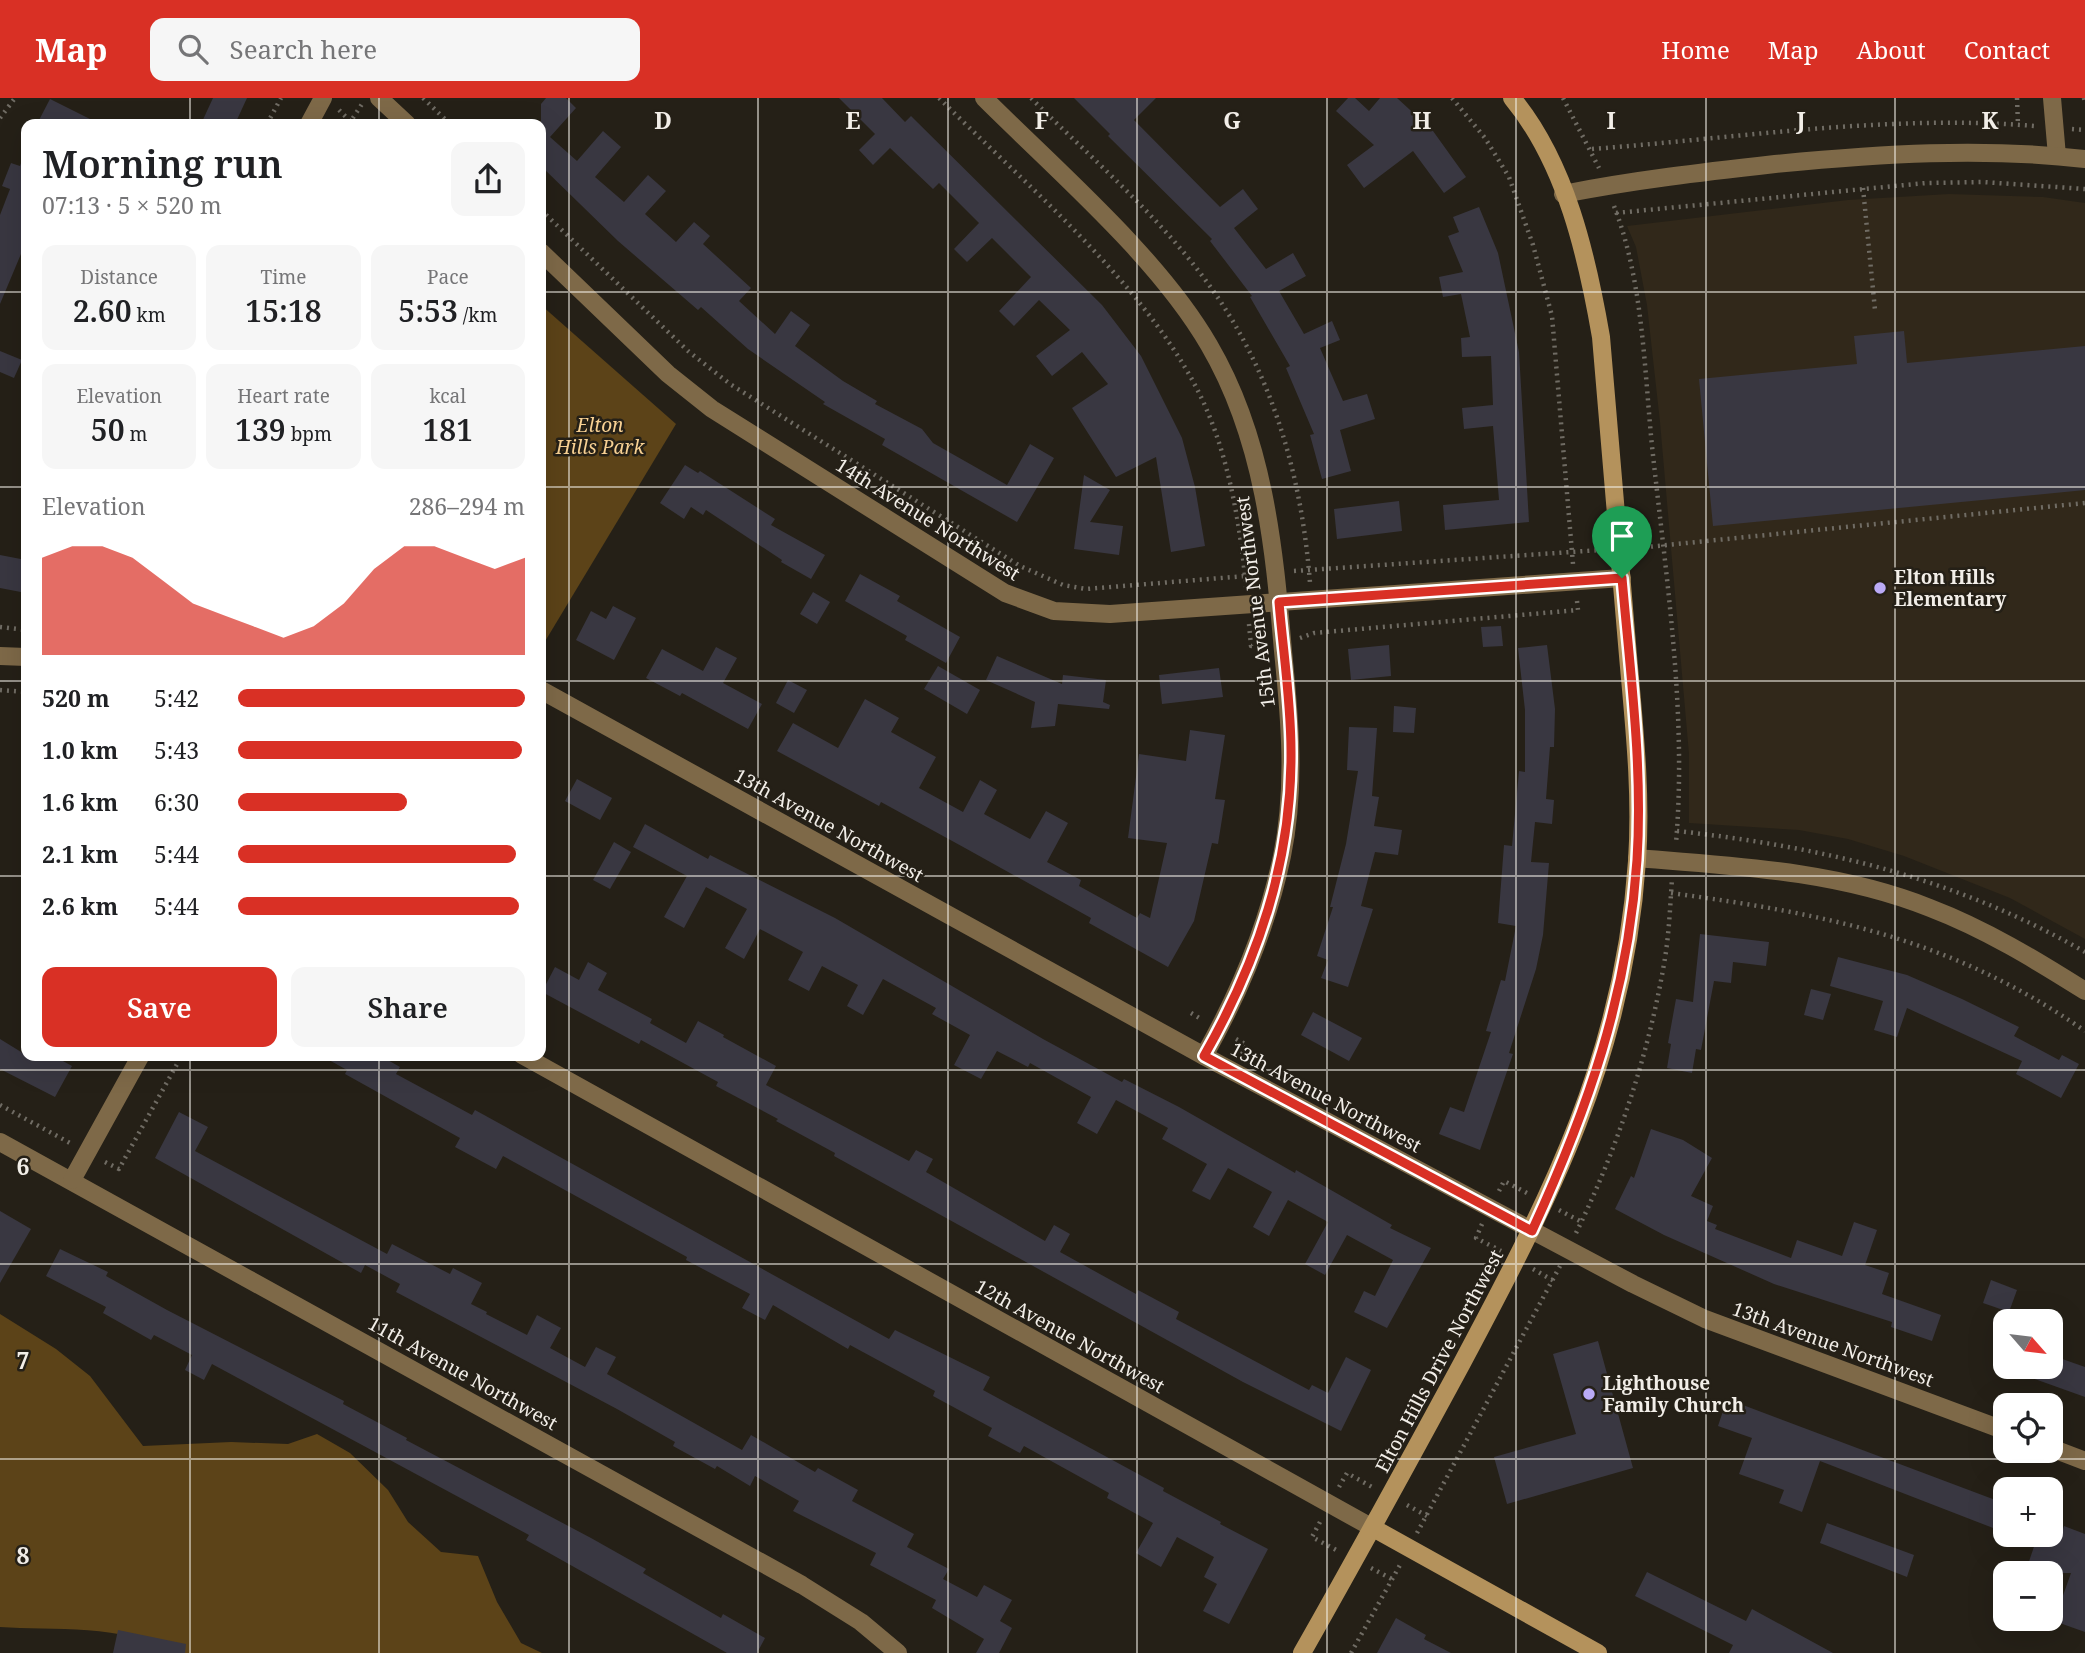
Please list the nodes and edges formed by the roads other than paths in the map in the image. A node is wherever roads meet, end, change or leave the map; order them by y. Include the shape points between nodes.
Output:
1 (323, 98) edge
2 (379, 98) edge
3 (985, 98) edge
4 (1512, 98) edge
5 (2052, 98) edge
6 (312, 119) edge
7 (402, 119) edge
8 (2057, 156) junction
9 (2085, 159) edge
10 (1563, 194) junction
11 (546, 257) edge
12 (1622, 578) junction
13 (1279, 602) junction
14 (0, 656) edge
15 (21, 657) edge
16 (546, 693) edge
17 (1637, 858) junction
18 (2085, 991) edge
19 (1204, 1056) junction
20 (138, 1061) edge
21 (533, 1061) edge
22 (0, 1142) edge
23 (72, 1180) junction
24 (1532, 1231) junction
25 (1993, 1426) edge
26 (2063, 1453) edge
27 (2085, 1461) edge
28 (1373, 1528) junction
29 (892, 1651) edge
30 (1302, 1653) edge
31 (1598, 1653) edge

1 - 6 street
2 - 7 street
3 - 13 street, 15th Avenue Northwest via 1159,275 1208,343 1244,417 1270,520
4 - 10 main road, Elton Hills Drive Northwest via 1544,147
5 - 8 street
8 - 9 street
8 - 10 street via 1880,154 1665,176
10 - 12 main road, Elton Hills Drive Northwest via 1592,286 1601,337
11 - 13 street, 14th Avenue Northwest via 668,374 712,409 1005,593 1054,611 1082,614
12 - 13 street, 14th Avenue Northwest
12 - 17 main road, Elton Hills Drive Northwest via 1636,755
13 - 19 street, 15th Avenue Northwest via 1291,750 1283,853 1251,966
14 - 15 street
16 - 19 street, 13th Avenue Northwest
17 - 18 street via 1738,866 1887,894 1971,925
17 - 24 main road, Elton Hills Drive Northwest via 1624,959 1605,1049 1577,1130
19 - 24 street, 13th Avenue Northwest
20 - 23 street
21 - 28 street, 12th Avenue Northwest
22 - 23 street, 11th Avenue Northwest
23 - 29 street, 11th Avenue Northwest via 802,1585 861,1622
24 - 25 street, 13th Avenue Northwest via 1705,1318
24 - 28 main road, Elton Hills Drive Northwest
26 - 27 street
28 - 30 main road, Elton Hills Drive Northwest
28 - 31 main road, 12th Avenue Northwest

